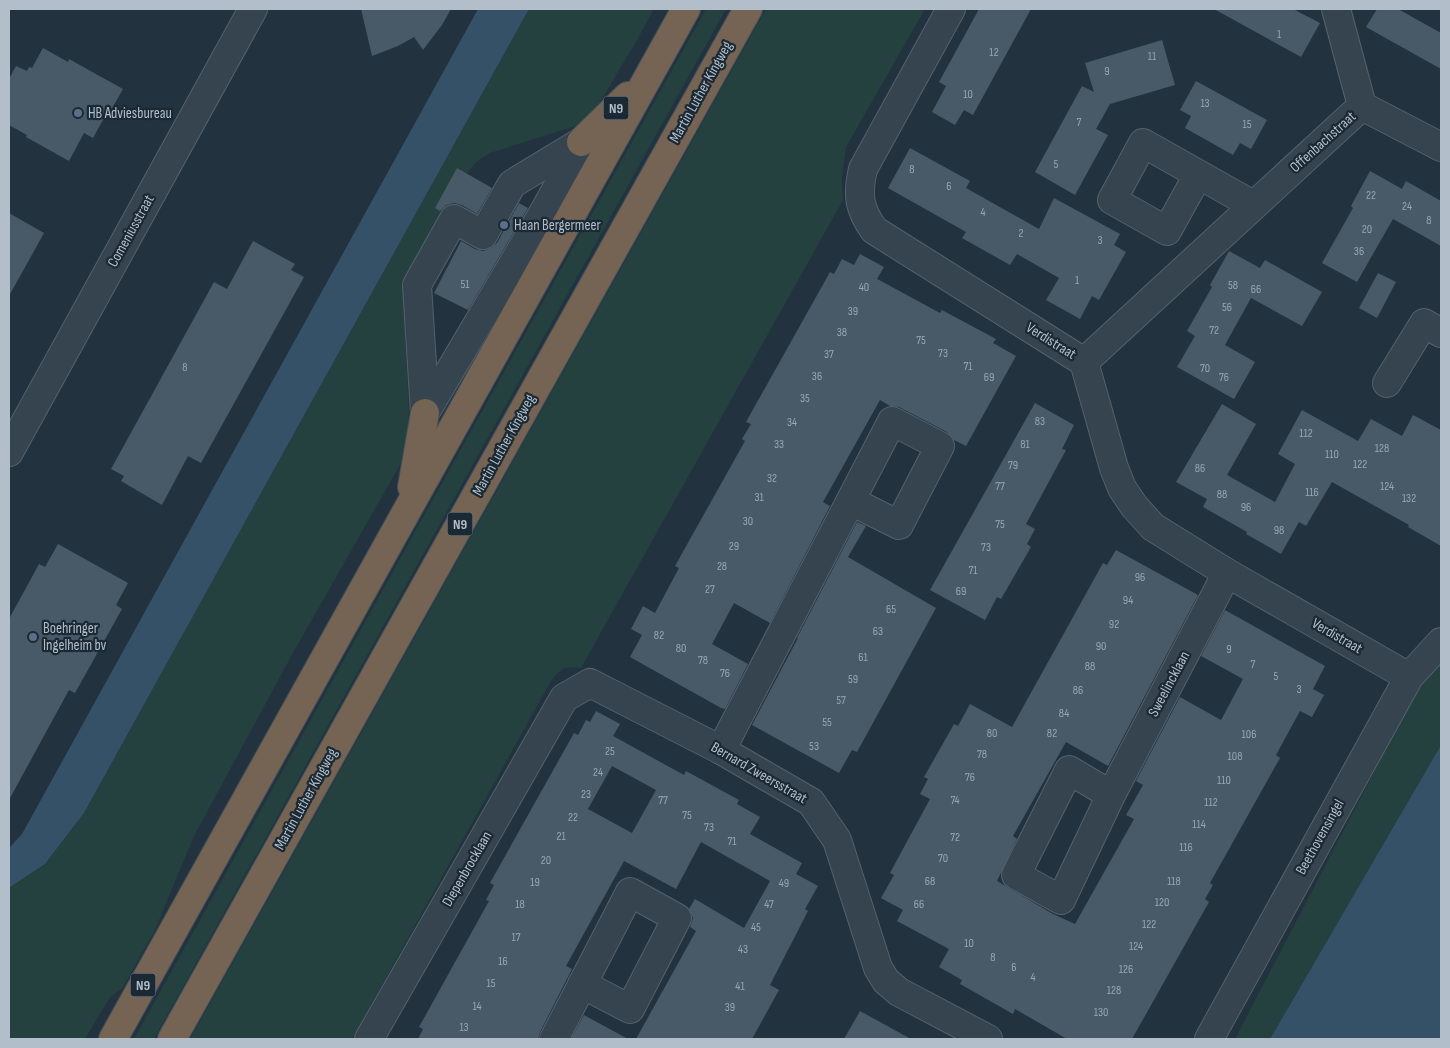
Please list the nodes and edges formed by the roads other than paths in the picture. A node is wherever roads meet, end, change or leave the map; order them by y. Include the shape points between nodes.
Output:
1 (254, 9) edge
2 (686, 9) edge
3 (748, 9) edge
4 (951, 9) edge
5 (1336, 9) edge
6 (650, 74) junction
7 (1362, 106) junction
8 (582, 142) junction
9 (1441, 147) edge
10 (1198, 175) dead end
11 (1253, 205) junction
12 (483, 235) junction
13 (519, 255) junction
14 (1441, 333) edge
15 (1084, 362) junction
16 (1387, 383) dead end
17 (425, 413) junction
18 (9, 452) edge
19 (851, 501) dead end
20 (408, 508) junction
21 (1227, 574) junction
22 (1441, 642) edge
23 (1409, 677) junction
24 (564, 698) joint
25 (721, 750) junction
26 (1111, 795) dead end
27 (582, 984) dead end
28 (977, 1037) edge
29 (113, 1039) edge
30 (172, 1039) edge
31 (370, 1039) edge
32 (554, 1039) edge
33 (1209, 1039) edge

1 - 18 street, Comeniusstraat
2 - 6 highway, N9
3 - 30 highway, Martin Luther Kingweg / N9
4 - 15 street, Verdistraat via 863,169 859,186 864,216 874,230
5 - 7 street, Offenbachstraat
6 - 8 highway, N9
6 - 20 highway, N9
7 - 9 street
7 - 11 street, Offenbachstraat
8 - 12 street, N9 via 512,184
8 - 13 street, N9
10 - 11 street
11 - 15 street, Offenbachstraat
12 - 13 street, N9
12 - 17 street, N9 via 454,219 417,285
13 - 17 street, N9
14 - 16 street via 1424,323
15 - 21 street, Verdistraat via 1114,468 1134,506 1153,527
17 - 20 highway, N9
19 - 25 street
20 - 29 highway, N9
21 - 23 street, Verdistraat
21 - 26 street, Sweelincklaan
22 - 23 street, Beethovensingel
23 - 33 street, Beethovensingel
24 - 25 street, Bernard Zweersstraat via 590,683
24 - 31 street, Diepenbrocklaan
25 - 28 street, Bernard Zweersstraat via 811,802 837,840 878,968 886,981 899,992
27 - 32 street

